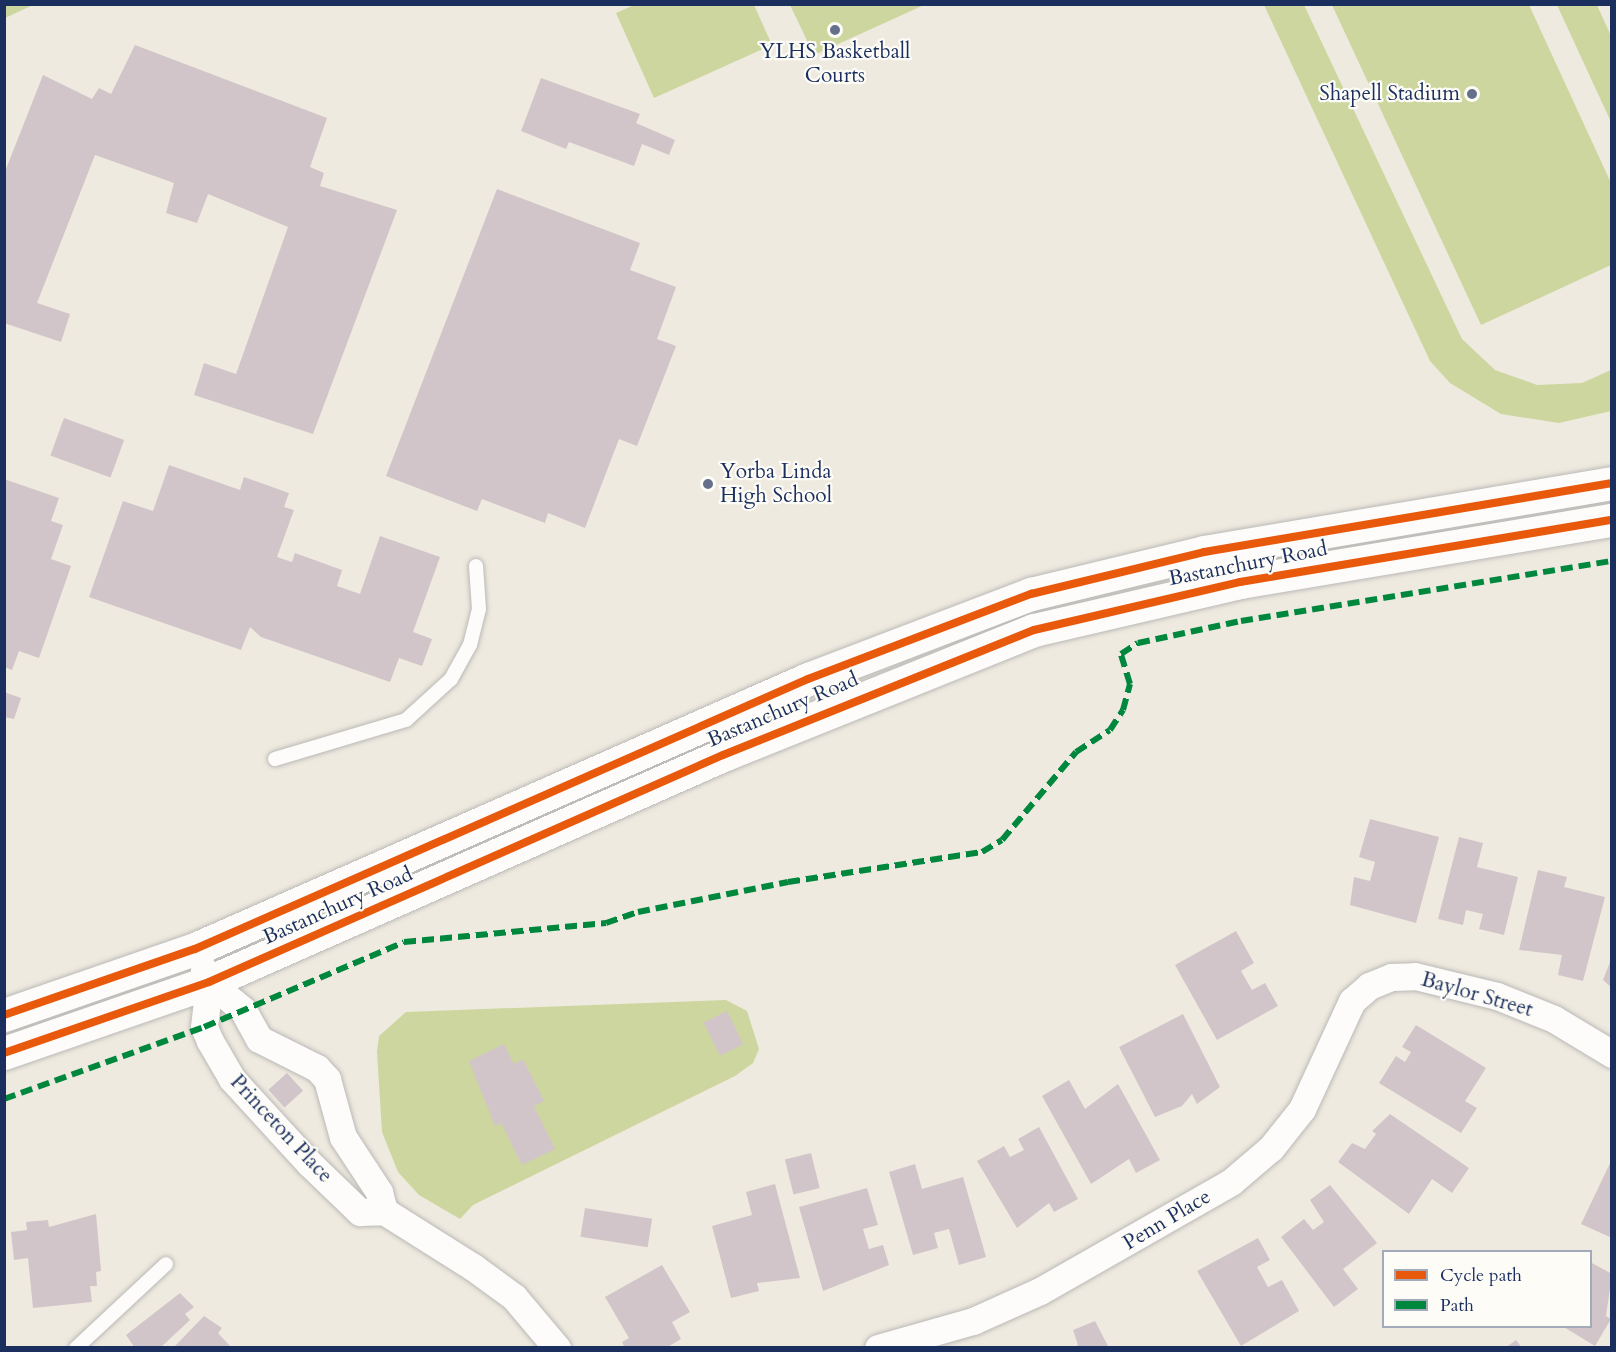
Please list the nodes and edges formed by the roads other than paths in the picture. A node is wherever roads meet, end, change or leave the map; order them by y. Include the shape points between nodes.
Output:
1 (1611, 483) edge
2 (1611, 520) edge
3 (1281, 538) junction
4 (476, 566) dead end
5 (1102, 611) junction
6 (959, 620) junction
7 (802, 722) junction
8 (275, 759) dead end
9 (195, 949) junction
10 (209, 982) junction
11 (1369, 986) joint
12 (4, 1015) edge
13 (4, 1053) edge
14 (1611, 1054) edge
15 (343, 1137) junction
16 (309, 1163) junction
17 (384, 1211) junction
18 (166, 1264) dead end
19 (76, 1347) edge
20 (557, 1347) edge
21 (878, 1347) edge

1 - 3 main road, Bastanchury Road
2 - 5 main road, Bastanchury Road via 1240,582
3 - 5 main road via 1252,561 1110,591 1101,602
3 - 6 main road, Bastanchury Road via 1097,575
4 - 8 lane via 480,609 470,645 451,679 406,720
5 - 7 main road, Bastanchury Road via 945,661
6 - 7 main road via 946,640 813,697 801,710
6 - 9 main road, Bastanchury Road via 808,679
7 - 10 main road, Bastanchury Road
9 - 10 street, Princeton Place
9 - 12 main road, Bastanchury Road
10 - 13 main road, Bastanchury Road
10 - 15 street, Princeton Place via 243,1010 260,1039 317,1068 327,1079
10 - 16 street, Princeton Place via 204,1027 210,1041 232,1079
11 - 14 street, Baylor Street via 1415,976 1497,996 1554,1019
11 - 21 street, Penn Place via 1352,1001 1302,1109 1271,1148 1231,1182 1040,1291 973,1321
15 - 16 street
15 - 17 street, Princeton Place via 380,1192
16 - 17 street, Princeton Place via 360,1212
17 - 20 street, Princeton Place via 514,1297
18 - 19 lane

